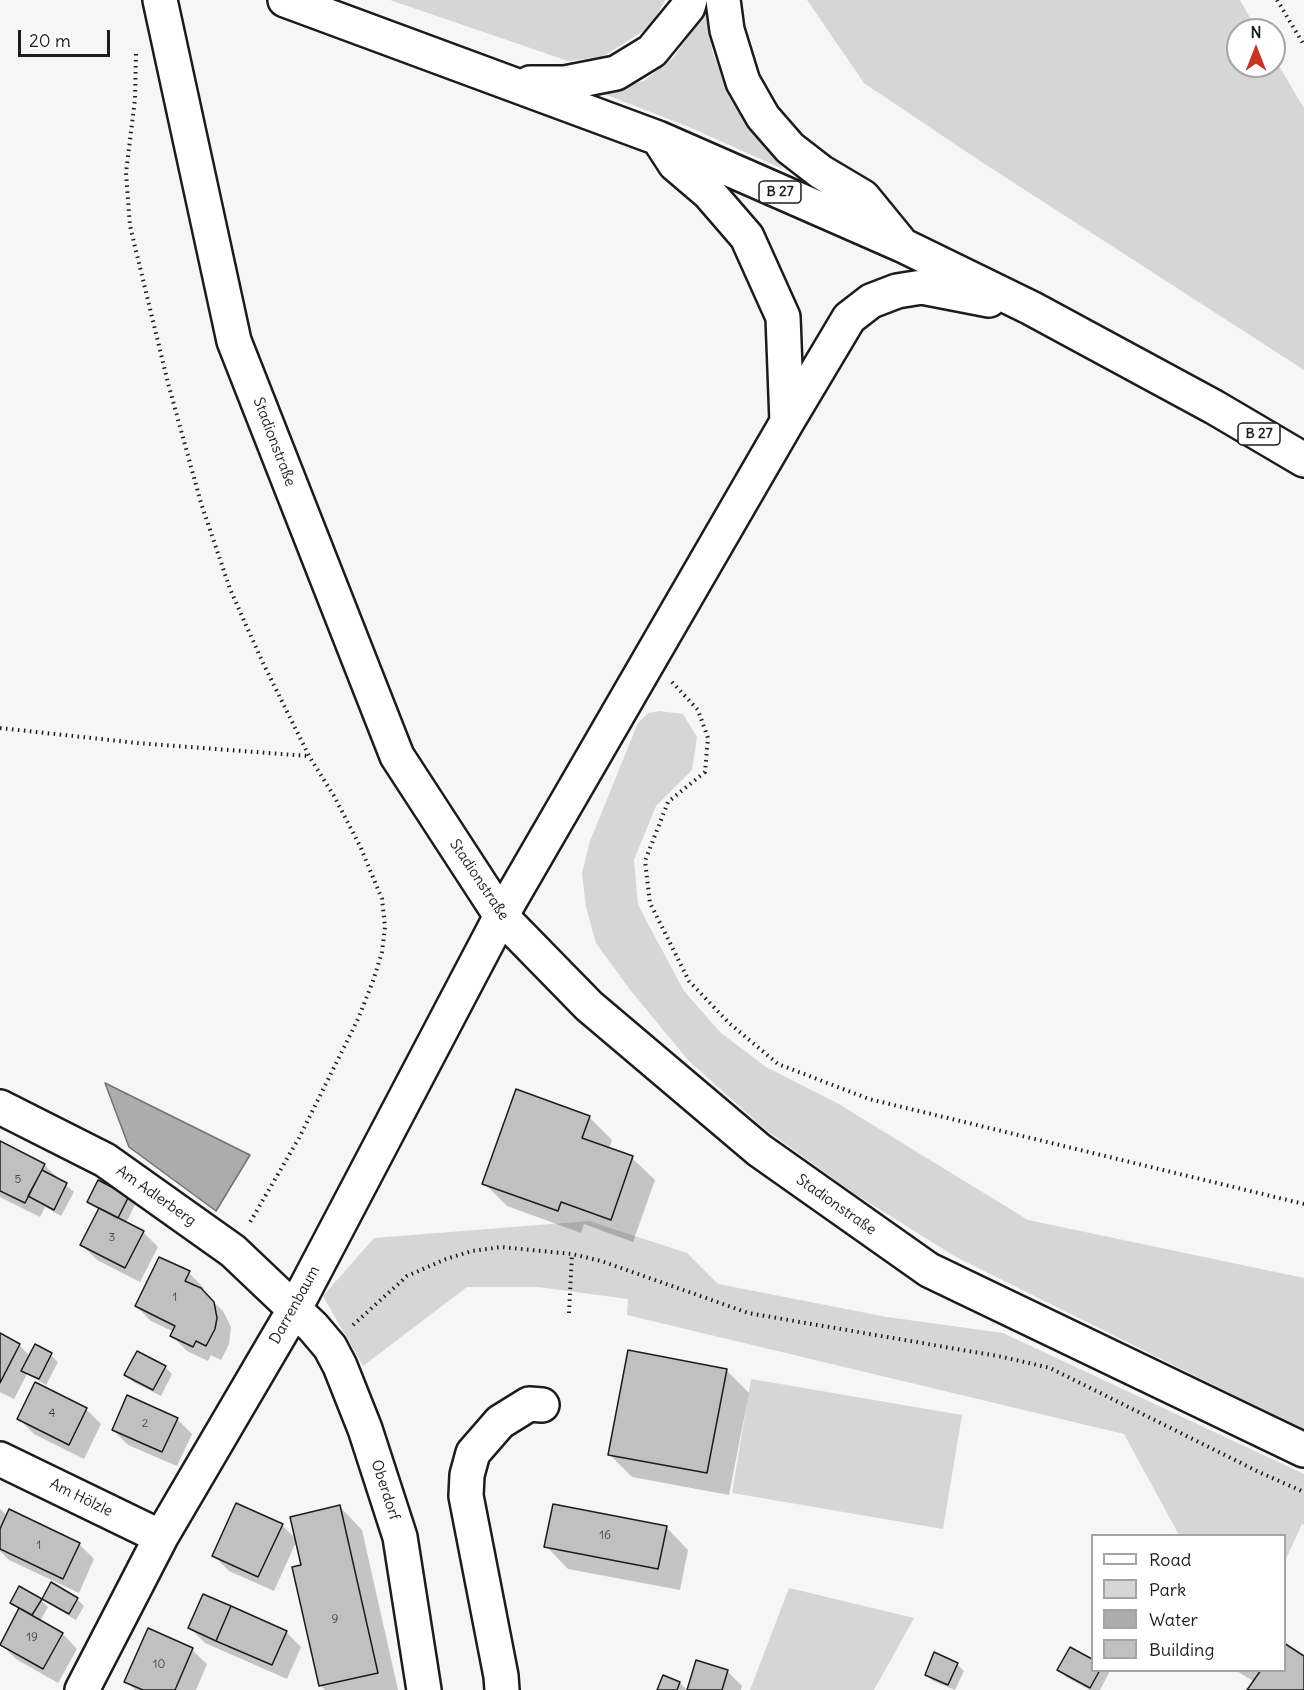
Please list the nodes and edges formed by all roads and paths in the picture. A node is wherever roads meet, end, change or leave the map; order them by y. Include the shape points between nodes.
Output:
1 (160, 0) edge
2 (285, 0) edge
3 (690, 0) edge
4 (723, 0) edge
5 (1277, 0) edge
6 (1297, 34) junction
7 (1304, 35) edge
8 (1304, 45) edge
9 (137, 56) dead end
10 (512, 82) junction
11 (658, 138) junction
12 (902, 245) junction
13 (1031, 308) junction
14 (787, 422) junction
15 (1304, 460) edge
16 (650, 658) junction
17 (0, 728) edge
18 (309, 756) junction
19 (501, 916) junction
20 (0, 1107) edge
21 (1304, 1204) edge
22 (233, 1251) junction
23 (572, 1254) junction
24 (294, 1310) junction
25 (568, 1313) dead end
26 (330, 1347) junction
27 (542, 1405) dead end
28 (1304, 1450) edge
29 (0, 1459) edge
30 (1304, 1492) edge
31 (161, 1537) junction
32 (82, 1690) edge
33 (424, 1690) edge
34 (502, 1690) edge

1 - 19 street, Stadionstraße via 234,341 397,756
2 - 10 street, B 27
3 - 10 street via 652,51 616,73 565,83
4 - 12 street via 727,30 743,82 763,117 790,148 863,197
5 - 6 path
6 - 7 path
6 - 8 path
9 - 18 path via 126,172 130,226 168,383 230,589
10 - 11 street, B 27
11 - 12 street, B 27
11 - 14 street via 675,164 709,193 752,247 783,317
12 - 13 street, B 27
13 - 14 street, Darrenbaum via 922,287 871,301 849,318
13 - 15 street, B 27
14 - 16 street, Darrenbaum
16 - 19 street, Darrenbaum
16 - 21 path via 698,710 708,738 705,772 668,802 645,861 650,903 689,981 729,1023 778,1064 869,1099
17 - 18 path
18 - 22 path via 355,836 382,899 382,952 366,1000 335,1067
19 - 24 street, Darrenbaum
19 - 28 street, Stadionstraße via 589,1006 759,1150 929,1270
20 - 22 street, Am Adlerberg via 105,1160
22 - 24 street, Am Adlerberg
23 - 25 path
23 - 26 path via 501,1247 446,1259 407,1276
23 - 30 path via 748,1313 1050,1368
24 - 26 street, Oberdorf
24 - 31 street, Darrenbaum
26 - 33 street, Oberdorf via 365,1429 400,1537
27 - 34 street via 529,1404 500,1422 473,1453 467,1476 466,1496
29 - 31 street, Am Hölzle
31 - 32 street, Darrenbaum

